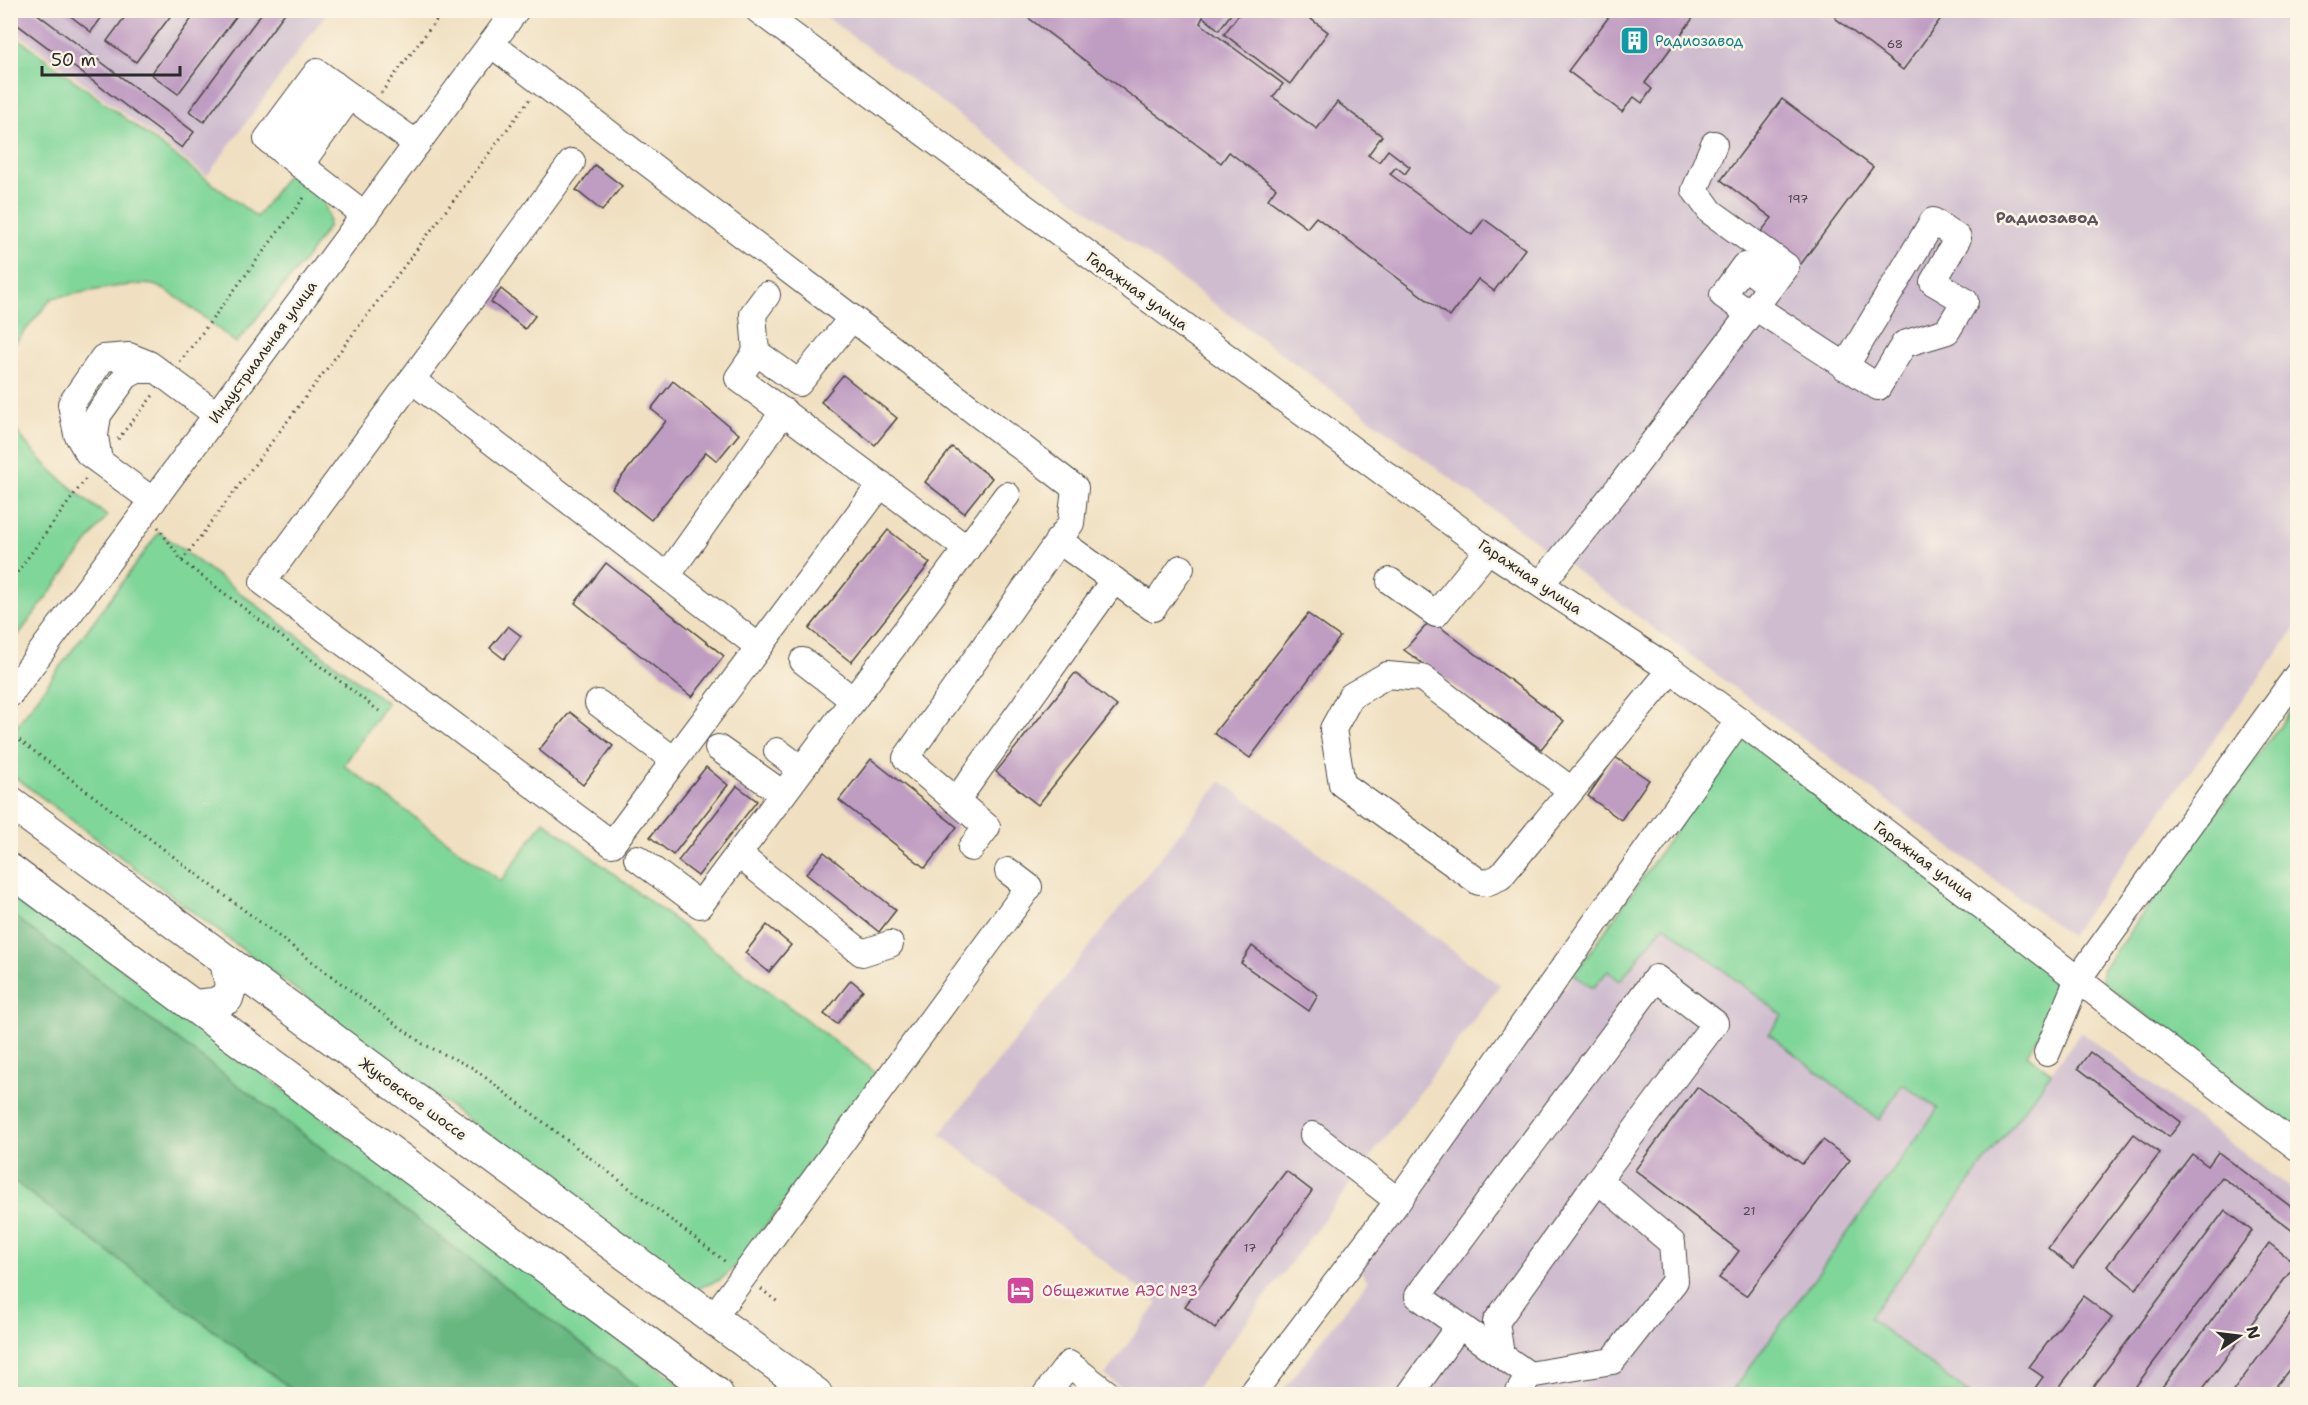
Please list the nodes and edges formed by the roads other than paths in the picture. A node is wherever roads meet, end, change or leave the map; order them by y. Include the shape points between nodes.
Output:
1 (516, 10) edge
2 (758, 10) edge
3 (491, 44) junction
4 (351, 97) junction
5 (417, 144) junction
6 (1714, 144) dead end
7 (572, 162) dead end
8 (300, 165) junction
9 (365, 215) junction
10 (1771, 286) junction
11 (767, 296) dead end
12 (1752, 311) junction
13 (852, 318) junction
14 (756, 352) junction
15 (1845, 367) junction
16 (412, 380) junction
17 (784, 411) junction
18 (217, 415) junction
19 (881, 484) junction
20 (1007, 495) dead end
21 (150, 506) junction
22 (1058, 540) junction
23 (967, 549) junction
24 (1488, 550) junction
25 (1181, 568) dead end
26 (667, 576) junction
27 (1114, 580) junction
28 (1390, 580) dead end
29 (1541, 584) junction
30 (759, 646) junction
31 (803, 661) dead end
32 (1671, 670) junction
33 (2298, 674) edge
34 (10, 694) edge
35 (853, 700) junction
36 (598, 703) dead end
37 (1739, 720) junction
38 (718, 748) dead end
39 (777, 751) dead end
40 (675, 760) junction
41 (801, 769) junction
42 (1571, 790) junction
43 (783, 794) junction
44 (956, 801) junction
45 (10, 802) edge
46 (970, 848) dead end
47 (738, 854) junction
48 (637, 858) dead end
49 (10, 870) edge
50 (1008, 871) dead end
51 (890, 944) dead end
52 (226, 962) junction
53 (2078, 979) junction
54 (193, 1006) junction
55 (2048, 1053) dead end
56 (1313, 1134) dead end
57 (2298, 1148) edge
58 (1598, 1180) junction
59 (1398, 1201) junction
60 (712, 1319) junction
61 (1459, 1326) junction
62 (1501, 1355) junction
63 (1523, 1385) edge
64 (717, 1395) edge
65 (816, 1395) edge
66 (1046, 1395) edge
67 (1108, 1395) edge
68 (1252, 1395) edge
69 (1410, 1395) edge

1 - 3 street, Индустриальная улица
2 - 24 street, Гаражная улица
3 - 5 street, Индустриальная улица
3 - 13 street
4 - 5 street
4 - 8 street
4 - 8 street via 317,72 267,139
5 - 9 street, Индустриальная улица
6 - 10 street via 1695,190 1711,212 1786,266
7 - 16 street
8 - 9 street
9 - 18 street, Индустриальная улица
10 - 12 street
10 - 12 street via 1744,266 1723,295
11 - 14 street via 753,314
12 - 15 street
12 - 29 street
13 - 14 street via 799,383
13 - 22 street via 1075,488 1071,523
14 - 17 street via 738,378
15 - 15 street via 1878,387 1904,344 1947,331 1965,302 1933,282 1958,238 1934,221
16 - 26 street
16 - 40 street via 263,582 612,844
17 - 19 street
17 - 26 street
18 - 21 street, Индустриальная улица
18 - 21 street via 149,364 129,356 104,358 71,404 77,434 88,453
19 - 23 street
19 - 30 street
20 - 23 street
21 - 34 street, Индустриальная улица
22 - 27 street
22 - 44 street via 906,758
23 - 35 street
24 - 28 street via 1436,614
24 - 29 street, Гаражная улица
25 - 27 street via 1153,608
26 - 30 street
27 - 44 street
29 - 32 street, Гаражная улица
30 - 40 street
31 - 35 street
32 - 37 street, Гаражная улица
32 - 42 street
33 - 53 street
35 - 41 street
36 - 40 street
37 - 53 street, Гаражная улица
37 - 59 street
38 - 43 street
39 - 41 street
41 - 43 street
42 - 42 street via 1500,877 1479,882 1342,784 1333,729 1351,696 1360,690 1387,675 1422,678
43 - 47 street
44 - 46 street via 987,826
45 - 52 main road, Жуковское шоссе
47 - 48 street via 700,905
47 - 51 street via 862,954
49 - 54 main road
50 - 60 street via 1029,887
52 - 54 main road via 231,985 227,998
52 - 60 main road, Жуковское шоссе
53 - 55 street
53 - 57 street, Гаражная улица
54 - 64 main road
56 - 59 street
58 - 61 street via 1715,1023 1656,978 1418,1296
58 - 62 street via 1496,1322
58 - 63 street via 1672,1243 1675,1281 1612,1361
59 - 68 street
60 - 65 main road, Жуковское шоссе
61 - 62 street
61 - 69 street
62 - 63 street
66 - 67 street via 1069,1364

